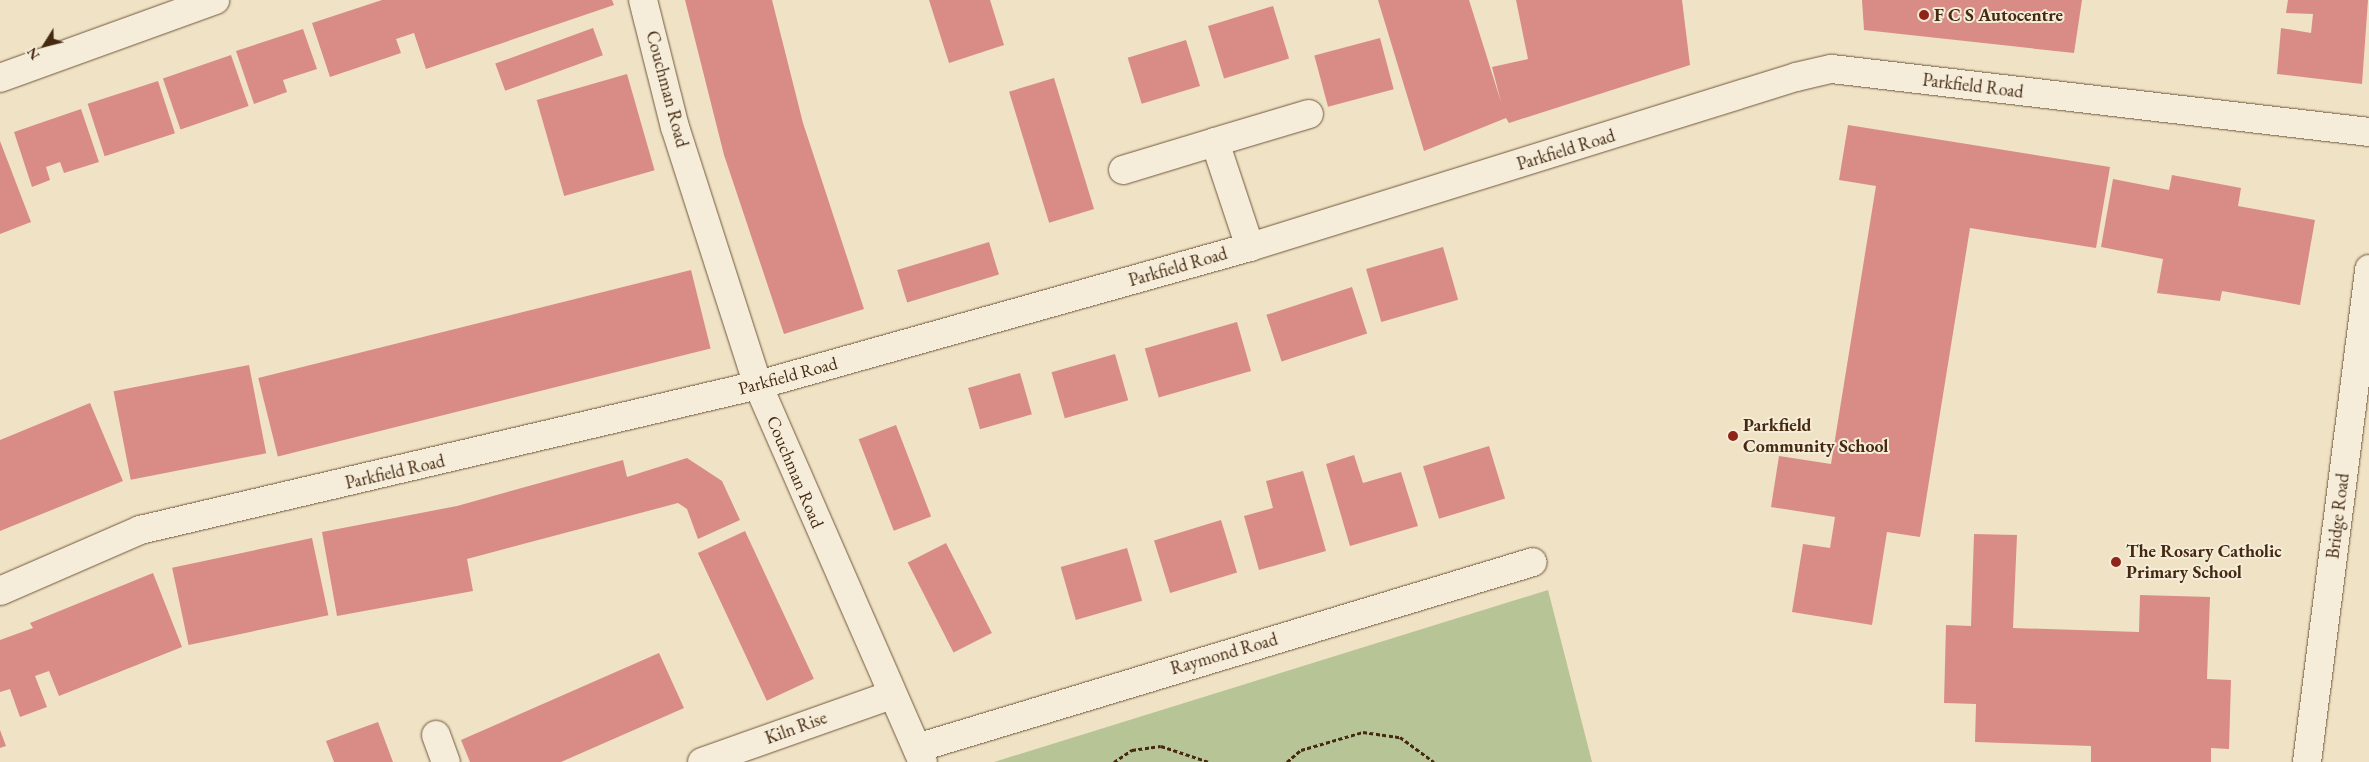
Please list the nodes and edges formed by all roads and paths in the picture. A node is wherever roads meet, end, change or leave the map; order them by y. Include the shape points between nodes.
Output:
1 (215, 0) edge
2 (643, 0) edge
3 (0, 78) edge
4 (1309, 114) dead end
5 (2369, 132) edge
6 (1215, 142) junction
7 (1123, 170) dead end
8 (1250, 247) junction
9 (2369, 269) edge
10 (758, 385) junction
11 (1533, 562) dead end
12 (0, 591) edge
13 (891, 695) junction
14 (436, 735) dead end
15 (920, 755) edge
16 (446, 762) edge
17 (702, 762) edge
18 (1114, 762) edge
19 (1209, 762) edge
20 (1287, 762) edge
21 (1434, 762) edge
22 (2307, 762) edge

1 - 3 street
2 - 10 street, Couchman Road via 675,126
4 - 6 street
5 - 8 street, Parkfield Road via 1832,69 1796,77
6 - 7 street
6 - 8 street
8 - 10 street, Parkfield Road
9 - 22 street, Bridge Road
10 - 12 street, Parkfield Road via 140,530
10 - 13 street, Couchman Road
11 - 15 street, Raymond Road
13 - 15 street, Couchman Road
13 - 17 street, Kiln Rise
14 - 16 street
18 - 19 path via 1132,750 1161,746
20 - 21 path via 1301,750 1363,732 1400,737

